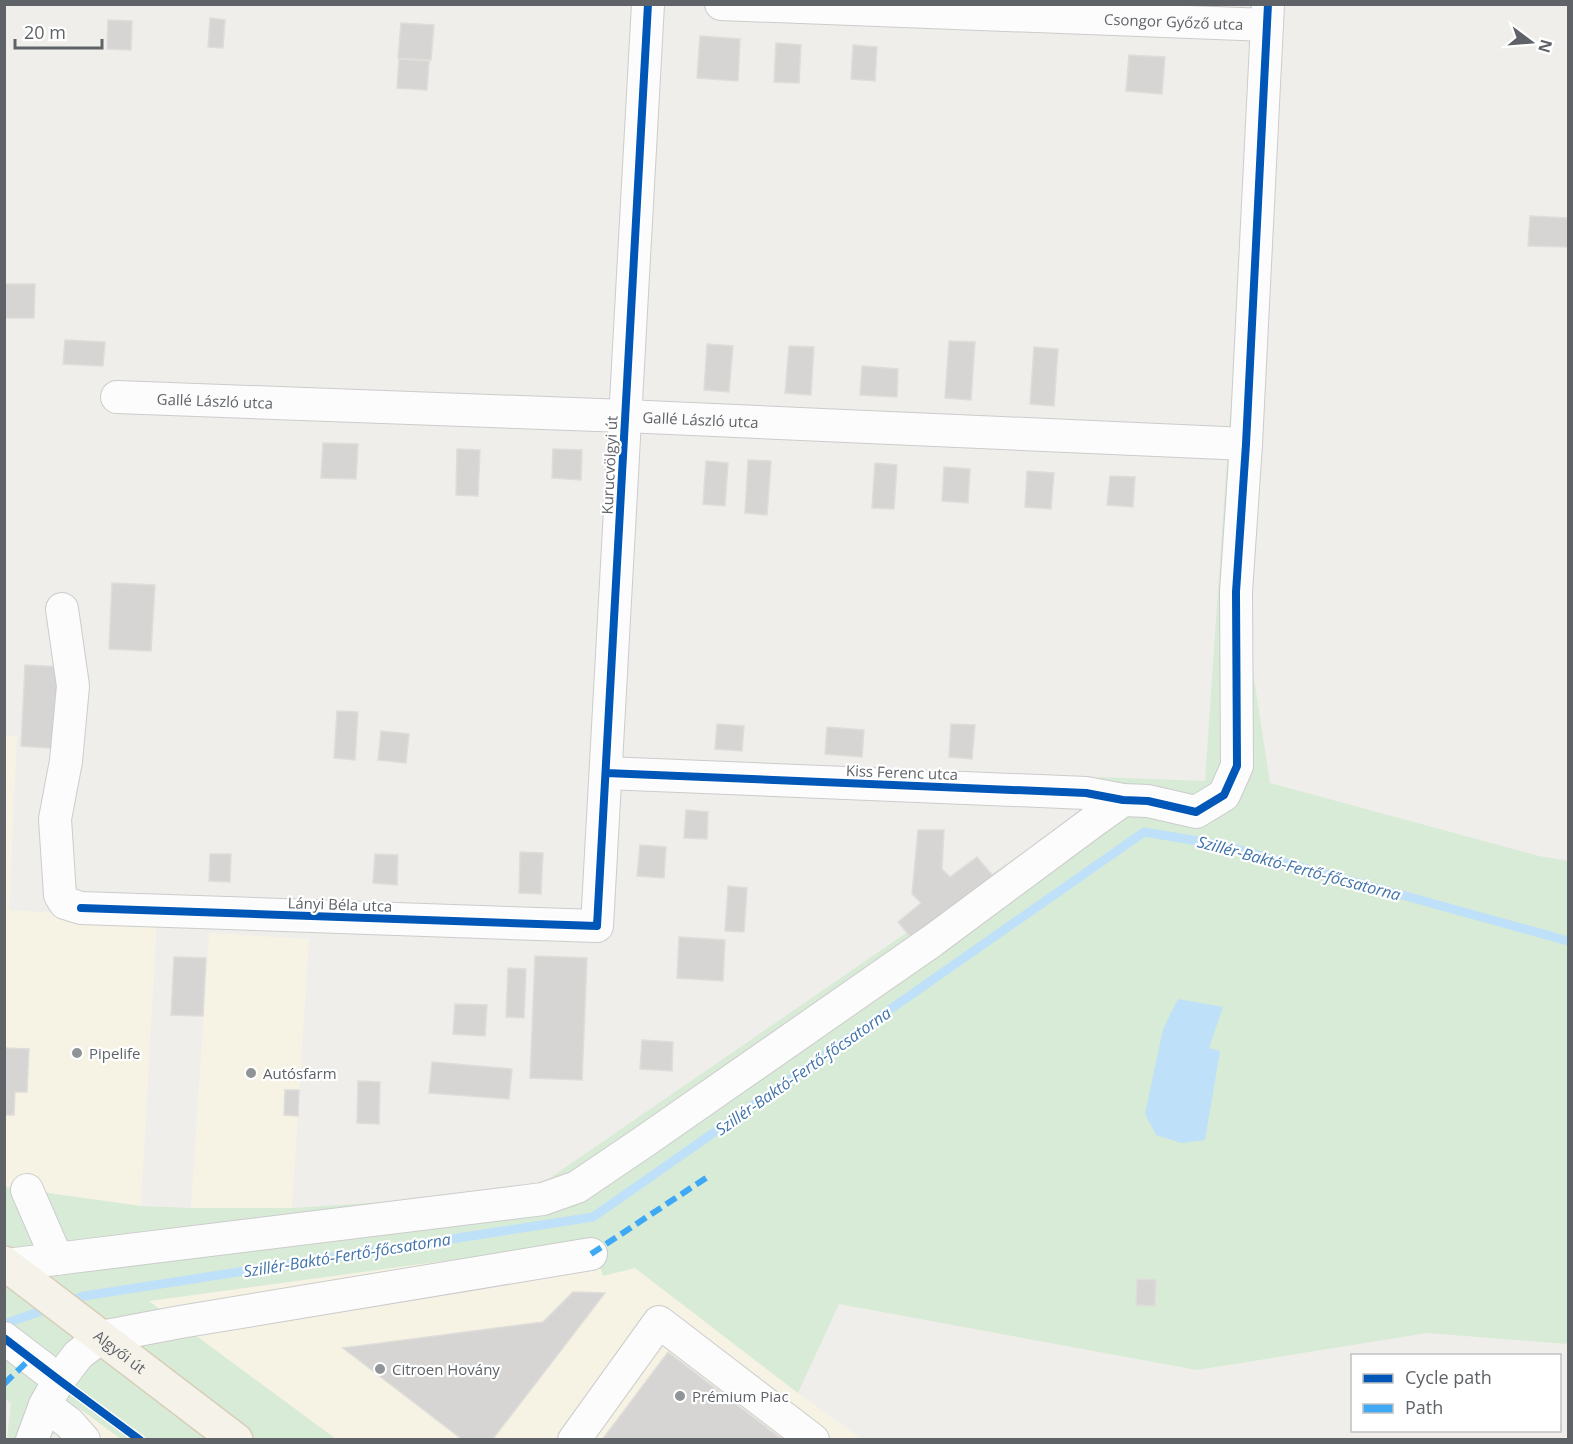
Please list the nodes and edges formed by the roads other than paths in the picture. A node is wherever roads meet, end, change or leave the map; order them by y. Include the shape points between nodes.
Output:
1 (648, 4) edge
2 (721, 4) edge
3 (1267, 15) edge
4 (117, 397) dead end
5 (625, 416) junction
6 (1245, 444) junction
7 (62, 609) dead end
8 (606, 773) junction
9 (1123, 800) junction
10 (597, 927) joint
11 (27, 1190) dead end
12 (591, 1254) dead end
13 (57, 1259) junction
14 (15, 1271) edge
15 (96, 1333) junction
16 (7, 1339) edge
17 (52, 1392) junction
18 (32, 1440) edge
19 (84, 1440) edge
20 (236, 1440) edge
21 (574, 1440) edge
22 (813, 1440) edge

1 - 5 street, Kurucvölgyi út
2 - 3 street, Csongor Győző utca
3 - 6 street
4 - 5 street, Gallé László utca
5 - 6 street, Gallé László utca
5 - 8 street, Kurucvölgyi út
6 - 9 street, Kiss Ferenc utca via 1236,592 1237,766 1224,795 1196,812 1148,801
7 - 10 street, Lányi Béla utca via 73,686 66,761 55,819 60,895 66,903 81,908
8 - 9 street, Kiss Ferenc utca via 1086,793
8 - 10 street, Kurucvölgyi út
9 - 13 street via 932,941 577,1187 543,1199
11 - 13 street
12 - 15 street
13 - 14 street
14 - 15 main road, Algyői út
15 - 17 street
15 - 20 main road, Algyői út
16 - 17 street
17 - 18 street
17 - 19 street via 69,1424
21 - 22 street via 659,1322

